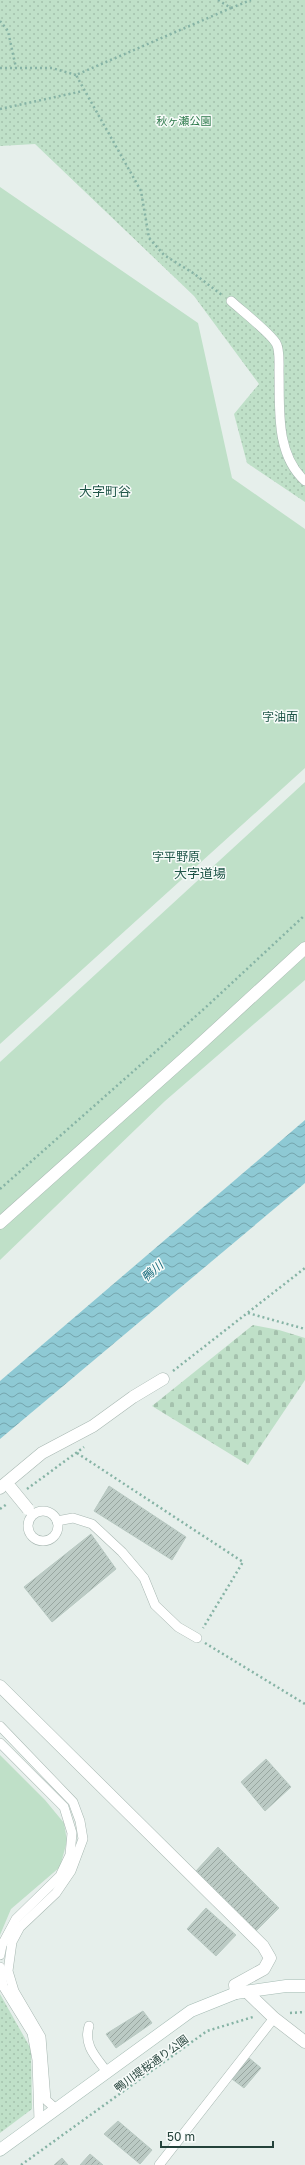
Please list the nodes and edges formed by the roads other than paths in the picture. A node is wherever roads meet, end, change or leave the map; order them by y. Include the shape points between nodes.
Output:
1 (231, 301) road end
2 (305, 481) edge
3 (305, 948) edge
4 (0, 1223) edge
5 (163, 1379) dead end
6 (4, 1482) edge
7 (30, 1512) junction
8 (57, 1521) junction
9 (197, 1638) road end
10 (0, 1686) edge
11 (0, 1726) edge
12 (0, 1743) edge
13 (0, 1955) edge
14 (0, 1967) edge
15 (305, 1986) edge
16 (242, 1992) junction
17 (271, 2016) junction
18 (89, 2026) dead end
19 (305, 2042) edge
20 (107, 2072) junction
21 (56, 2109) junction
22 (39, 2121) junction
23 (0, 2150) edge
24 (160, 2165) edge

1 - 2 lane via 276,344 283,443 289,462
3 - 4 street
5 - 6 street via 93,1426 42,1453
6 - 7 street, bridge
7 - 8 lane via 51,1513
7 - 8 lane via 28,1530 39,1541 53,1538 58,1530
8 - 9 lane via 73,1518 92,1524 122,1552 144,1578 155,1605 178,1626
10 - 16 street via 263,1946 270,1958 264,1969 235,1985
11 - 21 lane via 73,1802 83,1839 71,1871 56,1893 20,1927 12,1942 8,1971 14,1991 41,2037 46,2100
12 - 13 lane via 64,1807 72,1833 70,1855 60,1876 16,1919 2,1945
14 - 22 lane via 3,1986 32,2033 37,2060
15 - 16 street
16 - 17 street
16 - 20 street via 190,2011
17 - 19 street
17 - 24 lane
18 - 20 lane via 86,2037 88,2045
20 - 21 street
21 - 22 street
22 - 23 street

